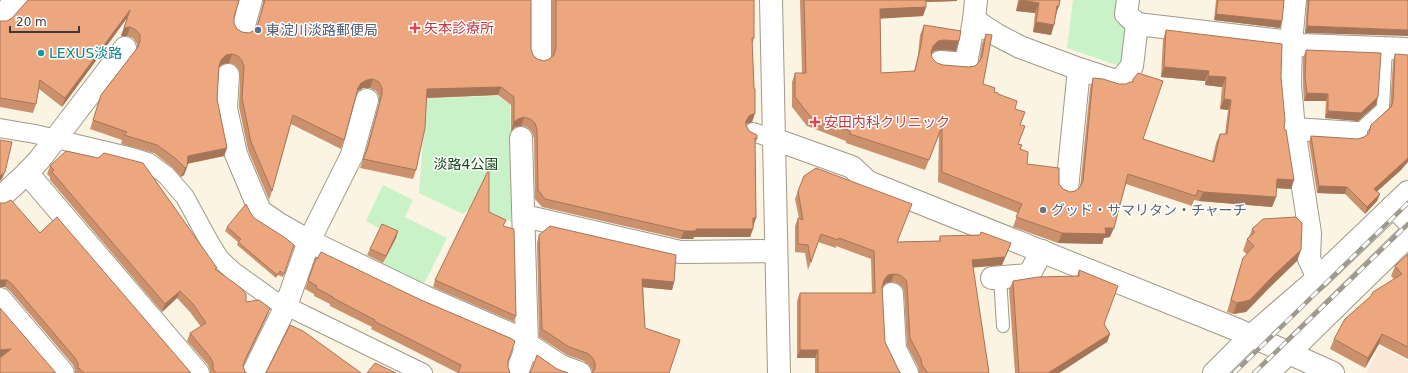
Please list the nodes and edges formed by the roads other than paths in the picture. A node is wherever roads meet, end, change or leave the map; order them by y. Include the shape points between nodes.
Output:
1 (16, 0) edge
2 (251, 0) edge
3 (540, 0) edge
4 (771, 0) edge
5 (1128, 0) edge
6 (1295, 0) edge
7 (975, 10) edge
8 (0, 18) edge
9 (1137, 24) junction
10 (243, 29) dead end
11 (1291, 43) junction
12 (125, 48) dead end
13 (1386, 48) junction
14 (1408, 49) edge
15 (540, 57) dead end
16 (940, 62) edge
17 (1079, 69) junction
18 (228, 75) dead end
19 (367, 100) dead end
20 (0, 128) edge
21 (1294, 129) junction
22 (753, 132) edge
23 (1356, 133) joint
24 (521, 138) dead end
25 (774, 139) junction
26 (55, 140) junction
27 (27, 174) junction
28 (1067, 189) edge
29 (0, 198) edge
30 (1400, 199) edge
31 (524, 216) junction
32 (1408, 221) edge
33 (1408, 236) edge
34 (309, 241) junction
35 (776, 251) junction
36 (1042, 252) junction
37 (996, 278) joint
38 (1318, 278) junction
39 (892, 294) dead end
40 (0, 299) edge
41 (286, 306) junction
42 (1003, 326) dead end
43 (1252, 335) junction
44 (527, 345) junction
45 (1289, 352) junction
46 (63, 373) edge
47 (198, 373) edge
48 (253, 373) edge
49 (423, 373) edge
50 (517, 373) edge
51 (580, 373) edge
52 (779, 373) edge
53 (895, 373) edge
54 (908, 373) edge
55 (1214, 373) edge
56 (1268, 373) edge
57 (1333, 373) edge

1 - 8 street
2 - 10 street
3 - 15 street
4 - 25 street
5 - 9 street via 1126,14
6 - 11 street
7 - 16 street via 966,64
7 - 17 street via 997,36
9 - 11 street
9 - 17 street via 1132,66 1119,82
11 - 13 street
11 - 21 street via 1290,85
12 - 26 street
13 - 14 street
13 - 23 lane via 1383,108
17 - 28 street
18 - 34 street via 226,108 236,154 260,211
19 - 34 street via 352,154
20 - 26 street
21 - 23 street
21 - 38 street via 1310,229 1309,259
22 - 25 street
24 - 31 street
25 - 35 street
25 - 36 street via 852,167 868,182
26 - 27 street
26 - 41 street via 148,162 166,175 185,196 220,259 272,300
27 - 29 street
27 - 47 street
30 - 32 street
30 - 38 street
31 - 35 street via 680,252
31 - 44 street
33 - 45 street
34 - 41 street
34 - 44 street via 423,296 513,335
35 - 52 street
36 - 37 street via 1029,275
36 - 43 street
37 - 42 lane
38 - 43 street
39 - 54 street via 895,349
40 - 46 street
41 - 48 street
41 - 49 street
43 - 45 street
43 - 55 street
44 - 50 street
44 - 51 street via 561,366
45 - 56 street
45 - 57 street
53 - 54 street

